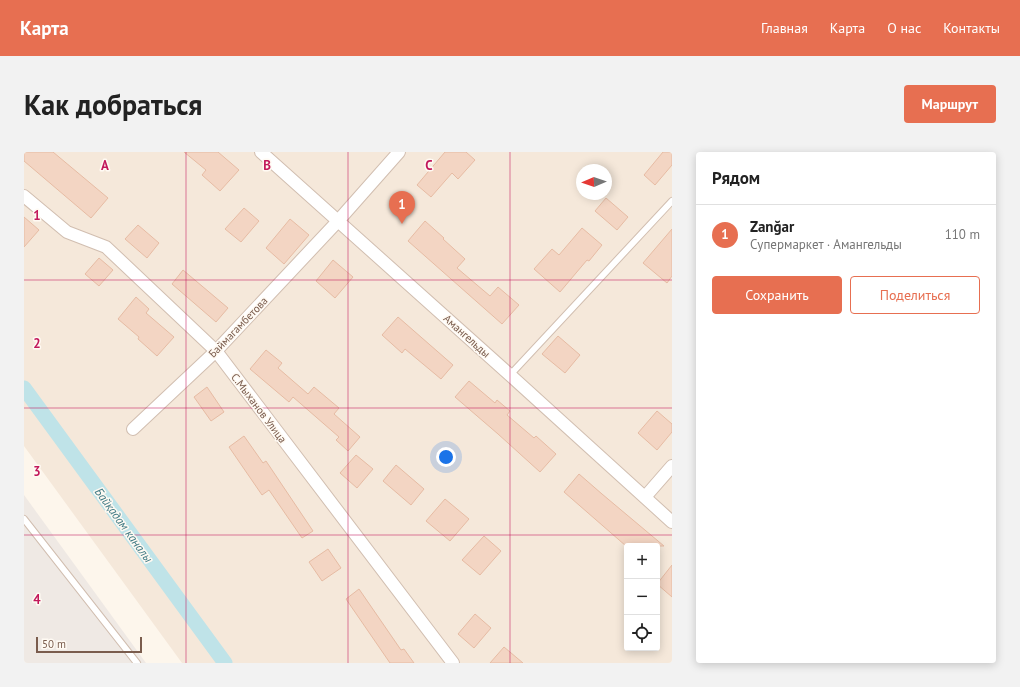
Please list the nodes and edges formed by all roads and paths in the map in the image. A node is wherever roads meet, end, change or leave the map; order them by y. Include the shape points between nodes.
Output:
1 (261, 152) edge
2 (399, 152) edge
3 (24, 196) edge
4 (672, 201) edge
5 (338, 221) junction
6 (216, 351) junction
7 (510, 375) junction
8 (133, 429) dead end
9 (672, 466) edge
10 (645, 497) junction
11 (24, 519) edge
12 (672, 522) edge
13 (137, 663) edge
14 (453, 663) edge

1 - 5 street, Амангельды
2 - 5 street, Баймагамбетова
3 - 6 street, С.Мыханов Улица via 67,232 106,247
4 - 7 lane
5 - 6 street, Баймагамбетова
5 - 7 street, Амангельды
6 - 8 street, Баймагамбетова
6 - 14 street, С.Мыханов Улица
7 - 10 street, Амангельды
9 - 10 street
10 - 12 street, Амангельды
11 - 13 lane

